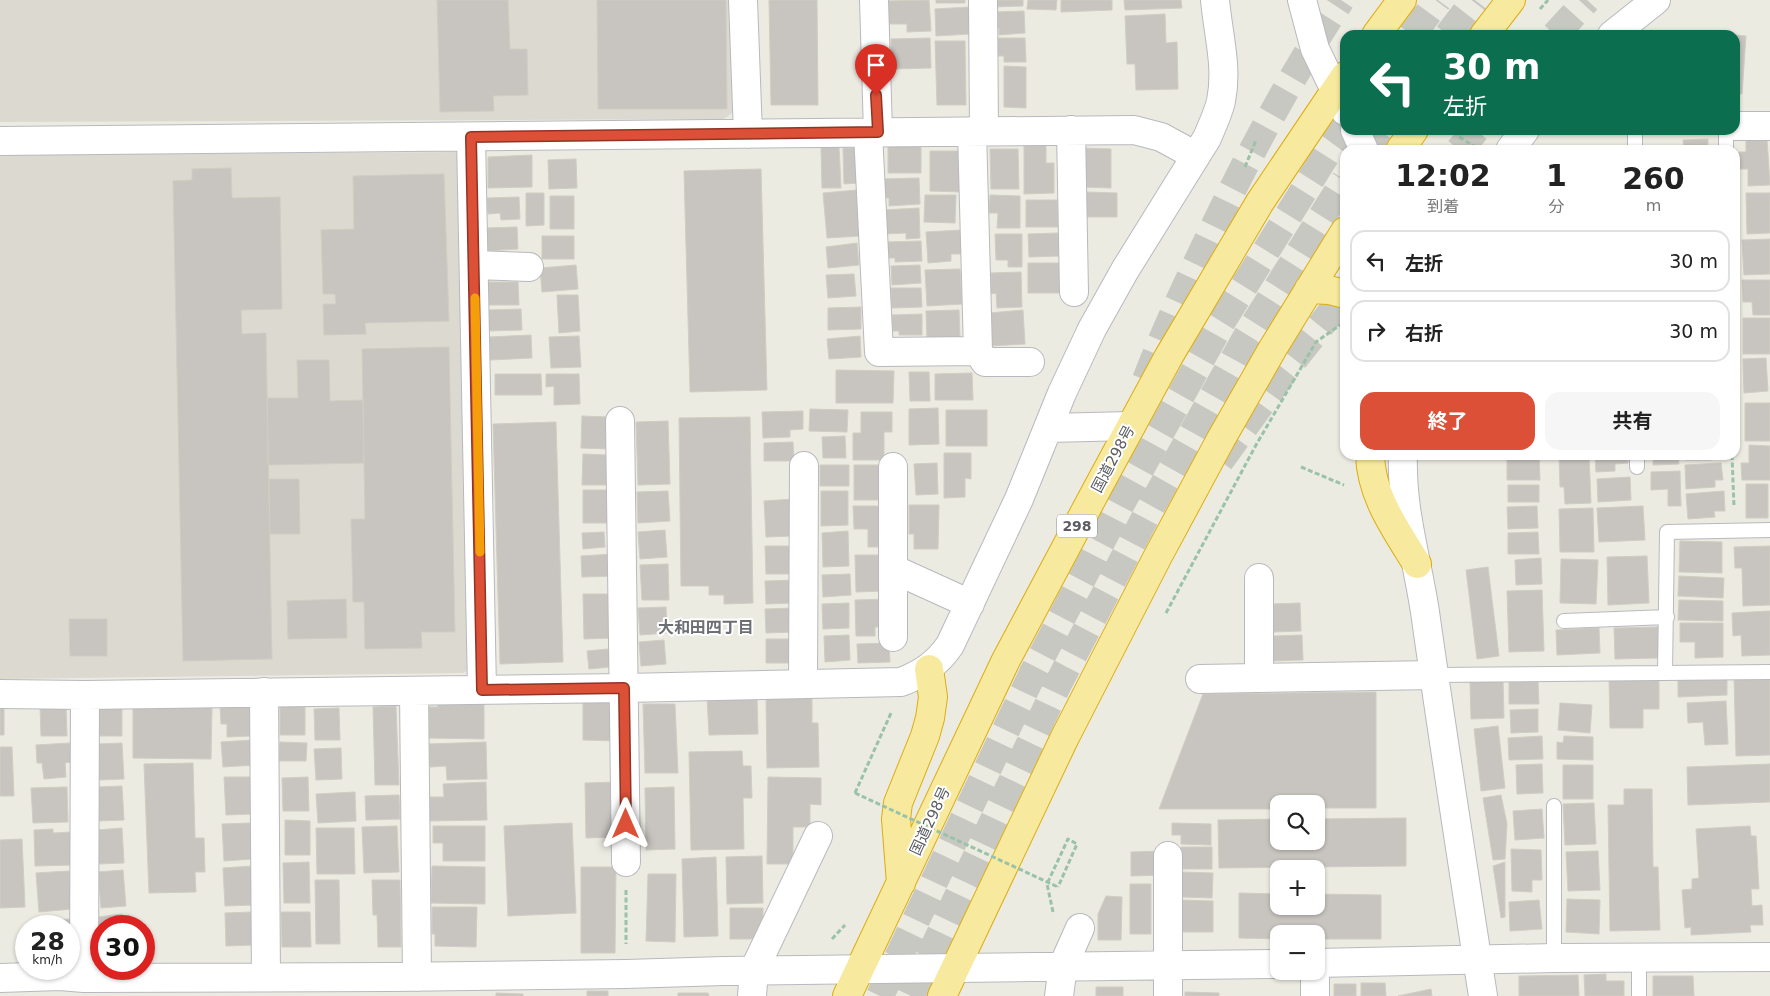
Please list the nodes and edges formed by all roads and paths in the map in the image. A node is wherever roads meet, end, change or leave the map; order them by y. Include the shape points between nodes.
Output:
1 (743, 0) edge
2 (874, 0) edge
3 (983, 0) edge
4 (1216, 0) edge
5 (1302, 0) edge
6 (1511, 0) edge
7 (1656, 0) edge
8 (1392, 1) edge
9 (1378, 30) edge
10 (1488, 30) edge
11 (1618, 30) edge
12 (1340, 89) edge
13 (1340, 95) edge
14 (1740, 126) edge
15 (1770, 126) edge
16 (1071, 130) junction
17 (978, 131) junction
18 (872, 133) junction
19 (748, 134) junction
20 (1460, 135) edge
21 (471, 137) junction
22 (0, 142) edge
23 (1473, 145) edge
24 (1196, 156) junction
25 (1340, 239) edge
26 (474, 265) junction
27 (529, 267) dead end
28 (1309, 289) junction
29 (1074, 292) dead end
30 (1340, 293) edge
31 (1340, 325) edge
32 (978, 351) junction
33 (1030, 362) dead end
34 (620, 421) dead end
35 (1131, 426) junction
36 (1048, 428) junction
37 (1370, 460) edge
38 (1403, 460) edge
39 (1732, 460) edge
40 (804, 466) dead end
41 (893, 467) dead end
42 (1301, 467) dead end
43 (1350, 488) dead end
44 (1770, 530) edge
45 (1734, 531) junction
46 (1416, 564) junction
47 (893, 569) junction
48 (1259, 578) dead end
49 (970, 604) junction
50 (1666, 617) junction
51 (1162, 620) dead end
52 (1564, 621) dead end
53 (893, 636) dead end
54 (929, 669) junction
55 (1770, 672) edge
56 (1665, 673) junction
57 (1434, 675) junction
58 (1259, 678) junction
59 (1200, 679) dead end
60 (803, 684) junction
61 (624, 688) junction
62 (482, 690) junction
63 (414, 691) junction
64 (264, 692) junction
65 (0, 694) edge
66 (85, 695) junction
67 (888, 720) dead end
68 (1554, 806) dead end
69 (818, 836) dead end
70 (1168, 856) dead end
71 (626, 862) joint
72 (1034, 867) dead end
73 (1030, 875) dead end
74 (901, 883) junction
75 (1053, 912) dead end
76 (1080, 928) dead end
77 (1770, 957) edge
78 (1554, 958) junction
79 (1640, 958) junction
80 (1478, 960) junction
81 (1325, 963) edge
82 (1270, 964) edge
83 (1063, 966) junction
84 (1167, 966) junction
85 (954, 968) junction
86 (860, 969) junction
87 (266, 977) junction
88 (0, 978) edge
89 (1315, 980) edge
90 (68, 983) edge
91 (401, 983) edge
92 (753, 983) edge
93 (626, 985) edge
94 (200, 986) edge
95 (539, 986) edge
96 (847, 996) edge
97 (942, 996) edge
98 (1059, 996) edge
99 (1168, 996) edge
100 (1315, 996) edge
101 (1483, 996) edge
102 (1640, 996) edge

1 - 19 street
2 - 18 street
3 - 17 street
4 - 24 street via 1223,61 1221,100 1216,118
5 - 12 street via 1315,49
6 - 10 highway
7 - 11 street
8 - 9 highway
13 - 35 highway, 国道298号 / 298 via 1260,202
14 - 15 street
16 - 17 street
16 - 24 street via 1134,130 1162,137
16 - 29 street
17 - 18 street
17 - 32 street
18 - 19 street
18 - 32 street via 879,352
19 - 21 street
20 - 23 path
21 - 22 street
21 - 26 street
24 - 36 street via 1092,329
25 - 28 highway
26 - 27 street
26 - 62 street
28 - 30 highway
28 - 85 highway via 1221,438 1158,556 1064,739
31 - 51 path via 1316,342 1256,445
32 - 33 street via 985,362
34 - 61 street
35 - 36 street
35 - 74 highway, 国道298号 / 298 via 1006,660
36 - 49 street
37 - 46 highway via 1376,492
38 - 46 street via 1403,493
39 - 45 path
40 - 60 street
41 - 47 street
42 - 43 path
44 - 45 lane
45 - 50 lane via 1668,532
46 - 57 street
47 - 49 street
47 - 53 street
48 - 58 street
49 - 54 street via 950,646
50 - 52 lane
50 - 56 lane
54 - 60 street via 901,682
54 - 74 highway via 933,697 930,718 898,803 896,819
55 - 56 lane
56 - 57 lane
57 - 58 street
57 - 80 street
58 - 59 street
60 - 61 street
61 - 62 street
61 - 71 street
62 - 63 street
63 - 64 street
63 - 91 street
64 - 66 street
64 - 87 street
65 - 66 street
66 - 90 street
67 - 75 path, bridge via 855,793 1058,887 1077,844 1068,839 1047,884
68 - 78 lane
69 - 92 street
70 - 84 street
71 - 93 path
72 - 73 path
74 - 86 highway, 国道298号 / 298
76 - 83 street
77 - 79 street
78 - 79 street
78 - 80 street
79 - 102 lane
80 - 81 street
80 - 101 street
82 - 84 street
83 - 84 street
83 - 85 street
83 - 98 street
84 - 99 street
85 - 86 street
85 - 97 highway
86 - 92 street
86 - 96 highway, 国道298号 / 298
87 - 91 street
87 - 94 street
88 - 90 street
89 - 100 street
90 - 94 street
91 - 95 street
92 - 93 street
93 - 95 street

